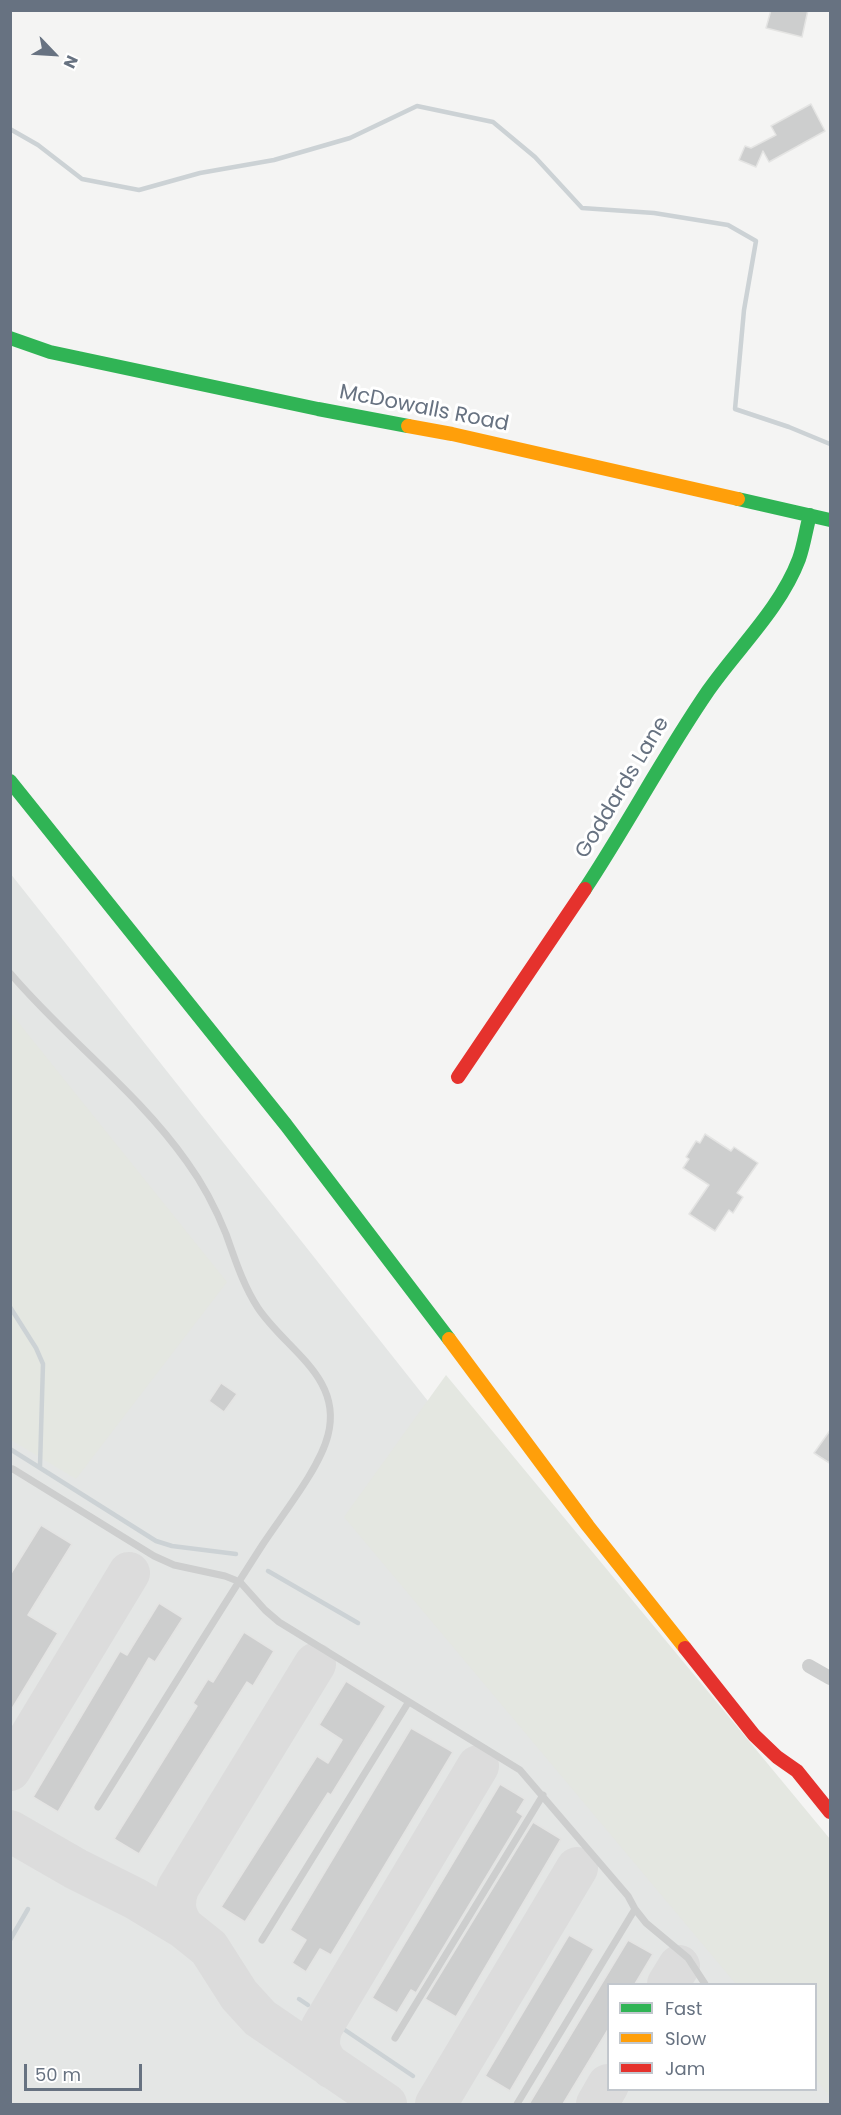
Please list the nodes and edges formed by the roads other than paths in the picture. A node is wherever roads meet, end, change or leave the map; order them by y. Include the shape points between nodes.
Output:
1 (10, 338) edge
2 (810, 515) junction
3 (831, 520) edge
4 (10, 781) edge
5 (10, 973) edge
6 (458, 1077) dead end
7 (13, 1469) dead end
8 (240, 1581) junction
9 (809, 1666) dead end
10 (831, 1678) edge
11 (408, 1703) junction
12 (543, 1796) junction
13 (98, 1807) dead end
14 (831, 1812) edge
15 (635, 1910) junction
16 (262, 1940) dead end
17 (704, 1983) edge
18 (394, 2038) dead end
19 (517, 2104) edge

1 - 2 street, McDowalls Road via 50,352 452,434
2 - 3 street, McDowalls Road
2 - 6 street, Goddards Lane via 799,559 782,593 708,691 611,851
4 - 14 street via 293,1134 588,1526 754,1735 797,1771
5 - 8 lane via 131,1095 187,1162 215,1209 254,1300 311,1367 327,1393 330,1421 322,1451
7 - 8 lane via 154,1556 191,1570
8 - 11 lane via 279,1622
8 - 13 lane
9 - 10 street
11 - 12 lane via 520,1770
11 - 16 lane
12 - 15 lane via 628,1896
12 - 18 lane
15 - 17 lane via 688,1958
15 - 19 lane

